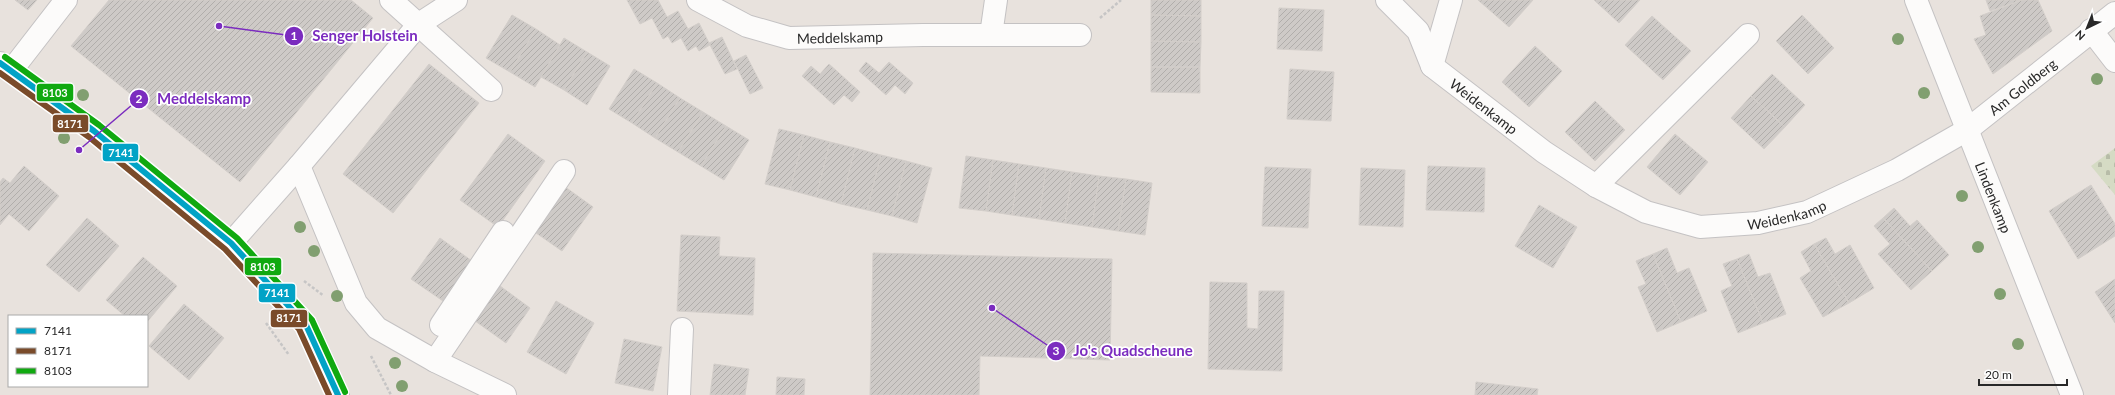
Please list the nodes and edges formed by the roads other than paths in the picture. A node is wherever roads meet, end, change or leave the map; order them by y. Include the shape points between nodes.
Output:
1 (66, 0) edge
2 (391, 0) edge
3 (456, 0) edge
4 (698, 0) edge
5 (996, 0) edge
6 (1387, 0) edge
7 (1452, 0) edge
8 (1916, 0) edge
9 (2115, 12) edge
10 (419, 24) junction
11 (2091, 30) junction
12 (991, 35) junction
13 (1080, 35) dead end
14 (1748, 35) dead end
15 (2115, 61) edge
16 (1432, 66) junction
17 (5, 67) edge
18 (491, 90) dead end
19 (1967, 130) junction
20 (299, 166) junction
21 (564, 171) dead end
22 (1596, 186) junction
23 (503, 232) dead end
24 (230, 243) junction
25 (682, 329) dead end
26 (428, 358) junction
27 (338, 395) edge
28 (505, 395) edge
29 (679, 395) edge
30 (2072, 395) edge

1 - 17 street
2 - 10 street
3 - 10 street
4 - 12 street, Meddelskamp via 747,26 789,38
5 - 12 street
6 - 16 street via 1418,31
7 - 16 street
8 - 19 street, Lindenkamp
9 - 11 street, Am Goldberg
10 - 18 street
10 - 20 street
11 - 15 street
11 - 19 street, Am Goldberg
12 - 13 street, Meddelskamp
14 - 22 street
16 - 22 street, Weidenkamp via 1544,152
17 - 24 street via 94,132
19 - 22 street, Weidenkamp via 1897,170 1807,212 1758,223 1700,227 1646,212
19 - 30 street, Lindenkamp
20 - 24 street
20 - 26 street via 356,304 377,328
21 - 26 street
23 - 26 street
24 - 27 street via 306,325
25 - 29 street
26 - 28 street

